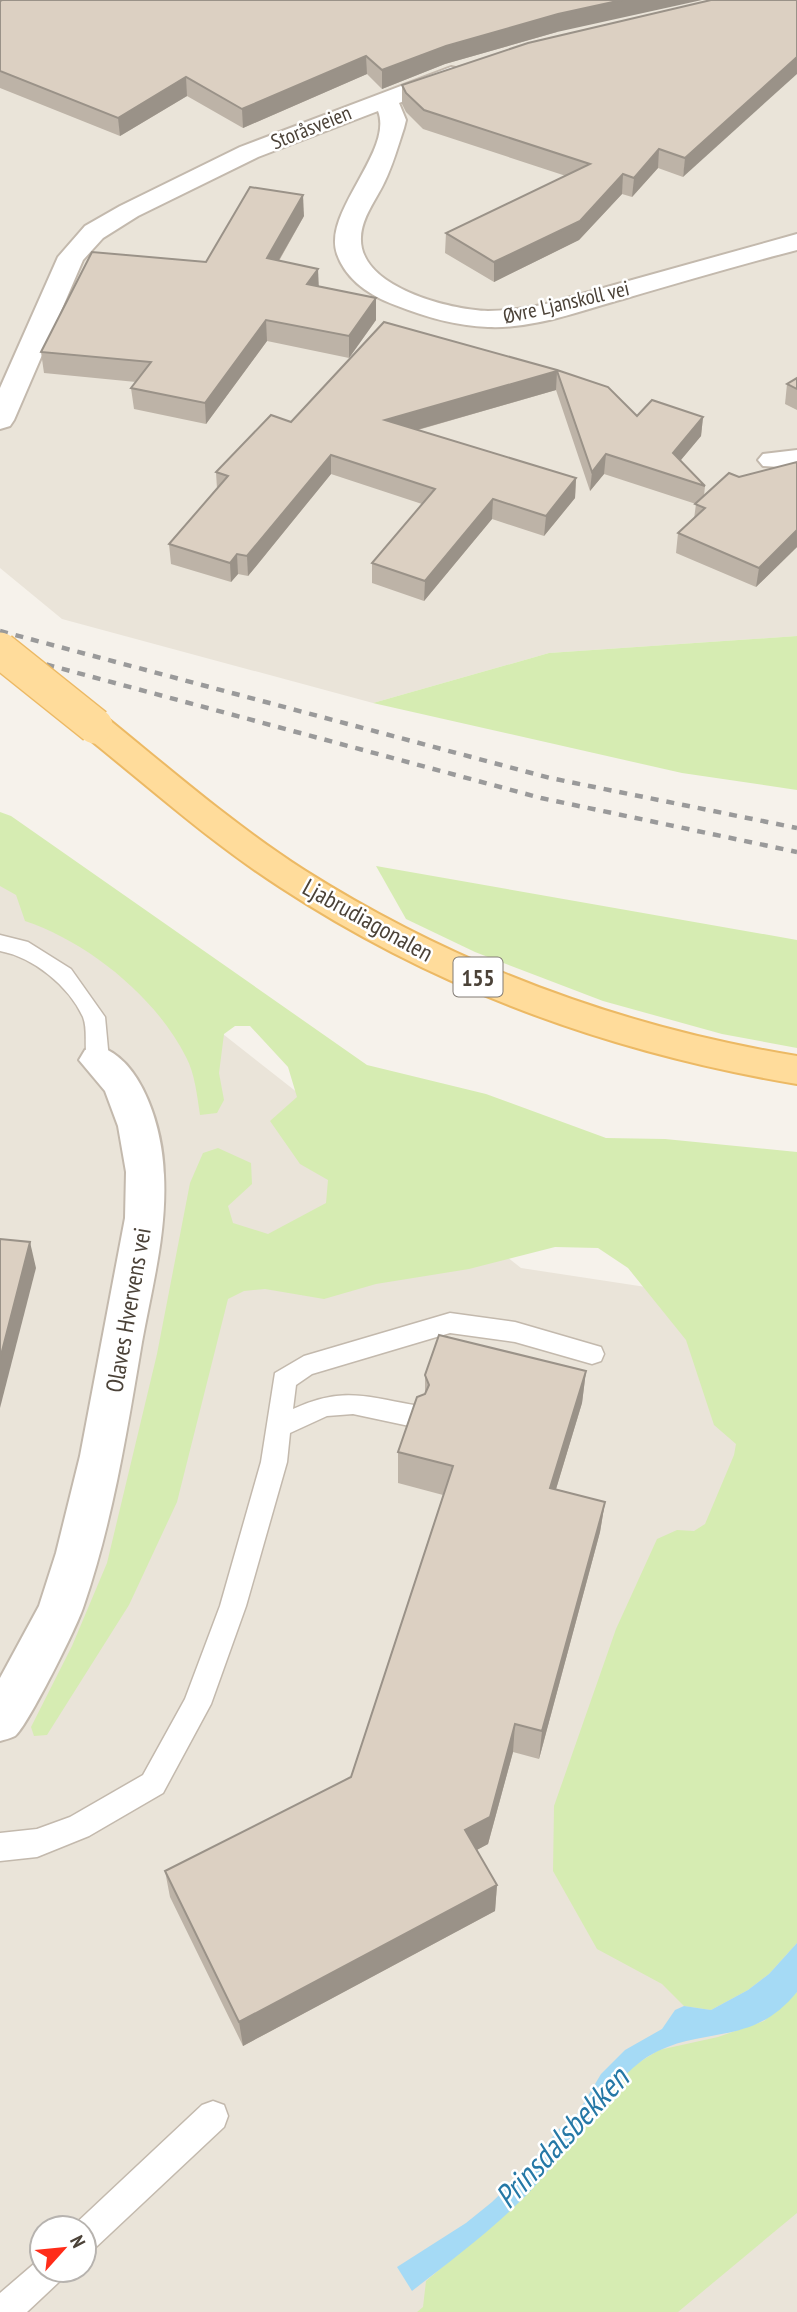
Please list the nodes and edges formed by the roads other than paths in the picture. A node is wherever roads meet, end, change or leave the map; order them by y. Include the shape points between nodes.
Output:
1 (480, 65) edge
2 (385, 98) junction
3 (797, 242) edge
4 (0, 420) edge
5 (0, 650) edge
6 (0, 943) edge
7 (97, 1060) joint
8 (797, 1070) edge
9 (592, 1354) dead end
10 (414, 1416) edge
11 (279, 1427) junction
12 (0, 1720) edge
13 (0, 1847) edge
14 (213, 2116) dead end
15 (98, 2224) edge
16 (34, 2284) edge
17 (3, 2312) edge

1 - 2 street, Storåsveien
2 - 3 street, Øvre Ljanskoll vei via 394,121 347,242 366,278 419,305 489,319 513,318
2 - 4 street, Storåsveien via 207,171 94,232 71,257
5 - 8 main road, Ljabrudiagonalen / 155, bridge via 194,806 335,906 506,990 592,1021 726,1057
6 - 7 lane, Olaves Hvervens vei via 21,947 63,974 94,1017
7 - 12 street, Olaves Hvervens vei via 121,1084 137,1126 145,1172 145,1218 101,1456 78,1553 61,1608
9 - 11 lane via 515,1332 450,1323 303,1366 284,1380
10 - 11 lane via 353,1404 326,1406
11 - 13 lane via 274,1462 229,1616 189,1721 153,1784 79,1827 37,1843
14 - 15 lane
16 - 17 lane

